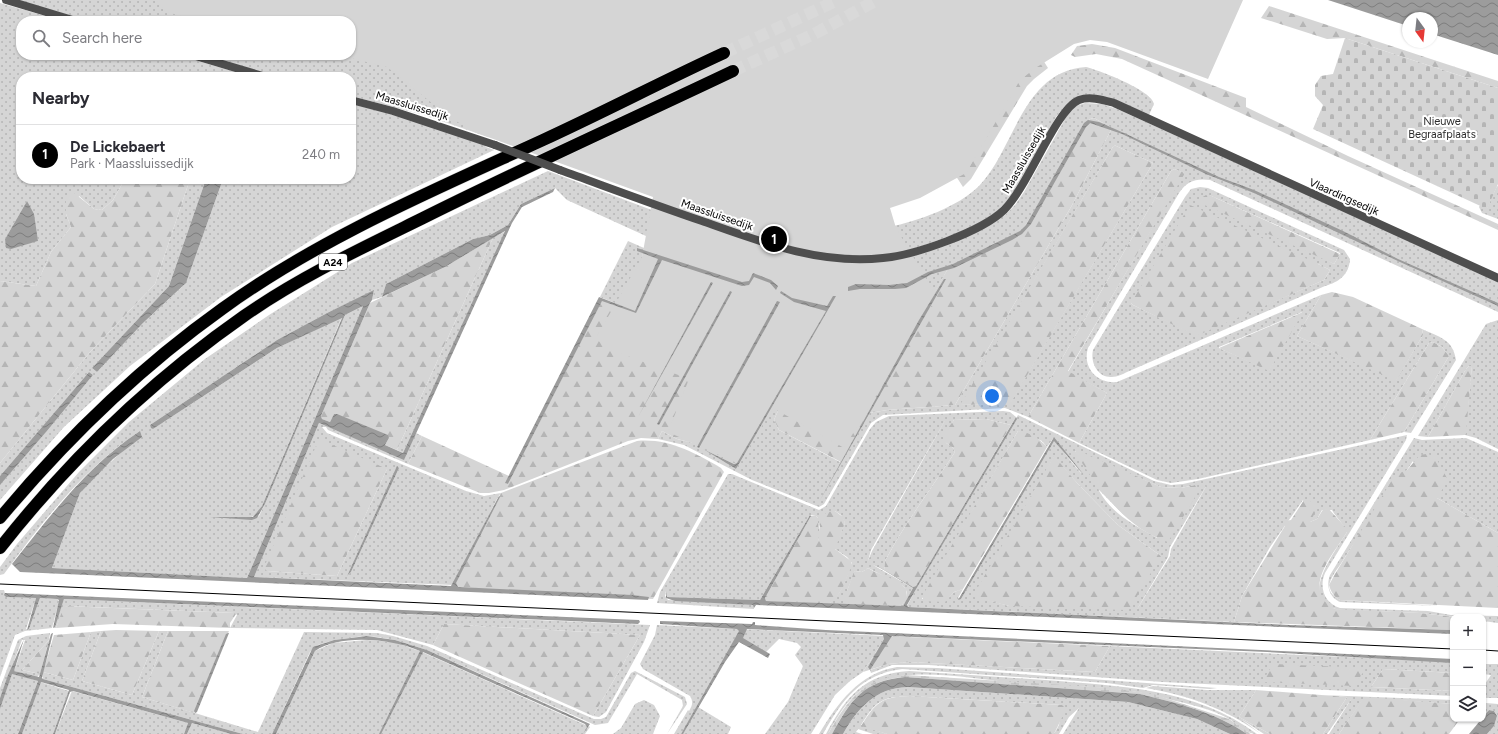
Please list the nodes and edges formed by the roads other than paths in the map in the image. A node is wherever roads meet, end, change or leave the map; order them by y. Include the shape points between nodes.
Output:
1 (6, 0) edge
2 (59, 16) edge
3 (724, 53) tunnel mouth
4 (209, 60) edge
5 (733, 71) tunnel mouth
6 (249, 72) edge
7 (356, 101) edge
8 (1182, 135) joint
9 (1498, 278) edge
10 (0, 518) edge
11 (0, 548) edge

1 - 2 street
3 - 10 highway, A24 via 374,219 265,280 223,308 140,372 76,433
4 - 6 street
5 - 11 highway, A24 via 346,255 251,311 199,349 131,405 47,490
7 - 8 street, Maassluissedijk, bridge via 495,145 720,228 798,252 841,259 876,259 914,253 989,221 1002,212 1020,191 1059,119 1066,109 1080,99 1114,103
8 - 9 street, Vlaardingsedijk

